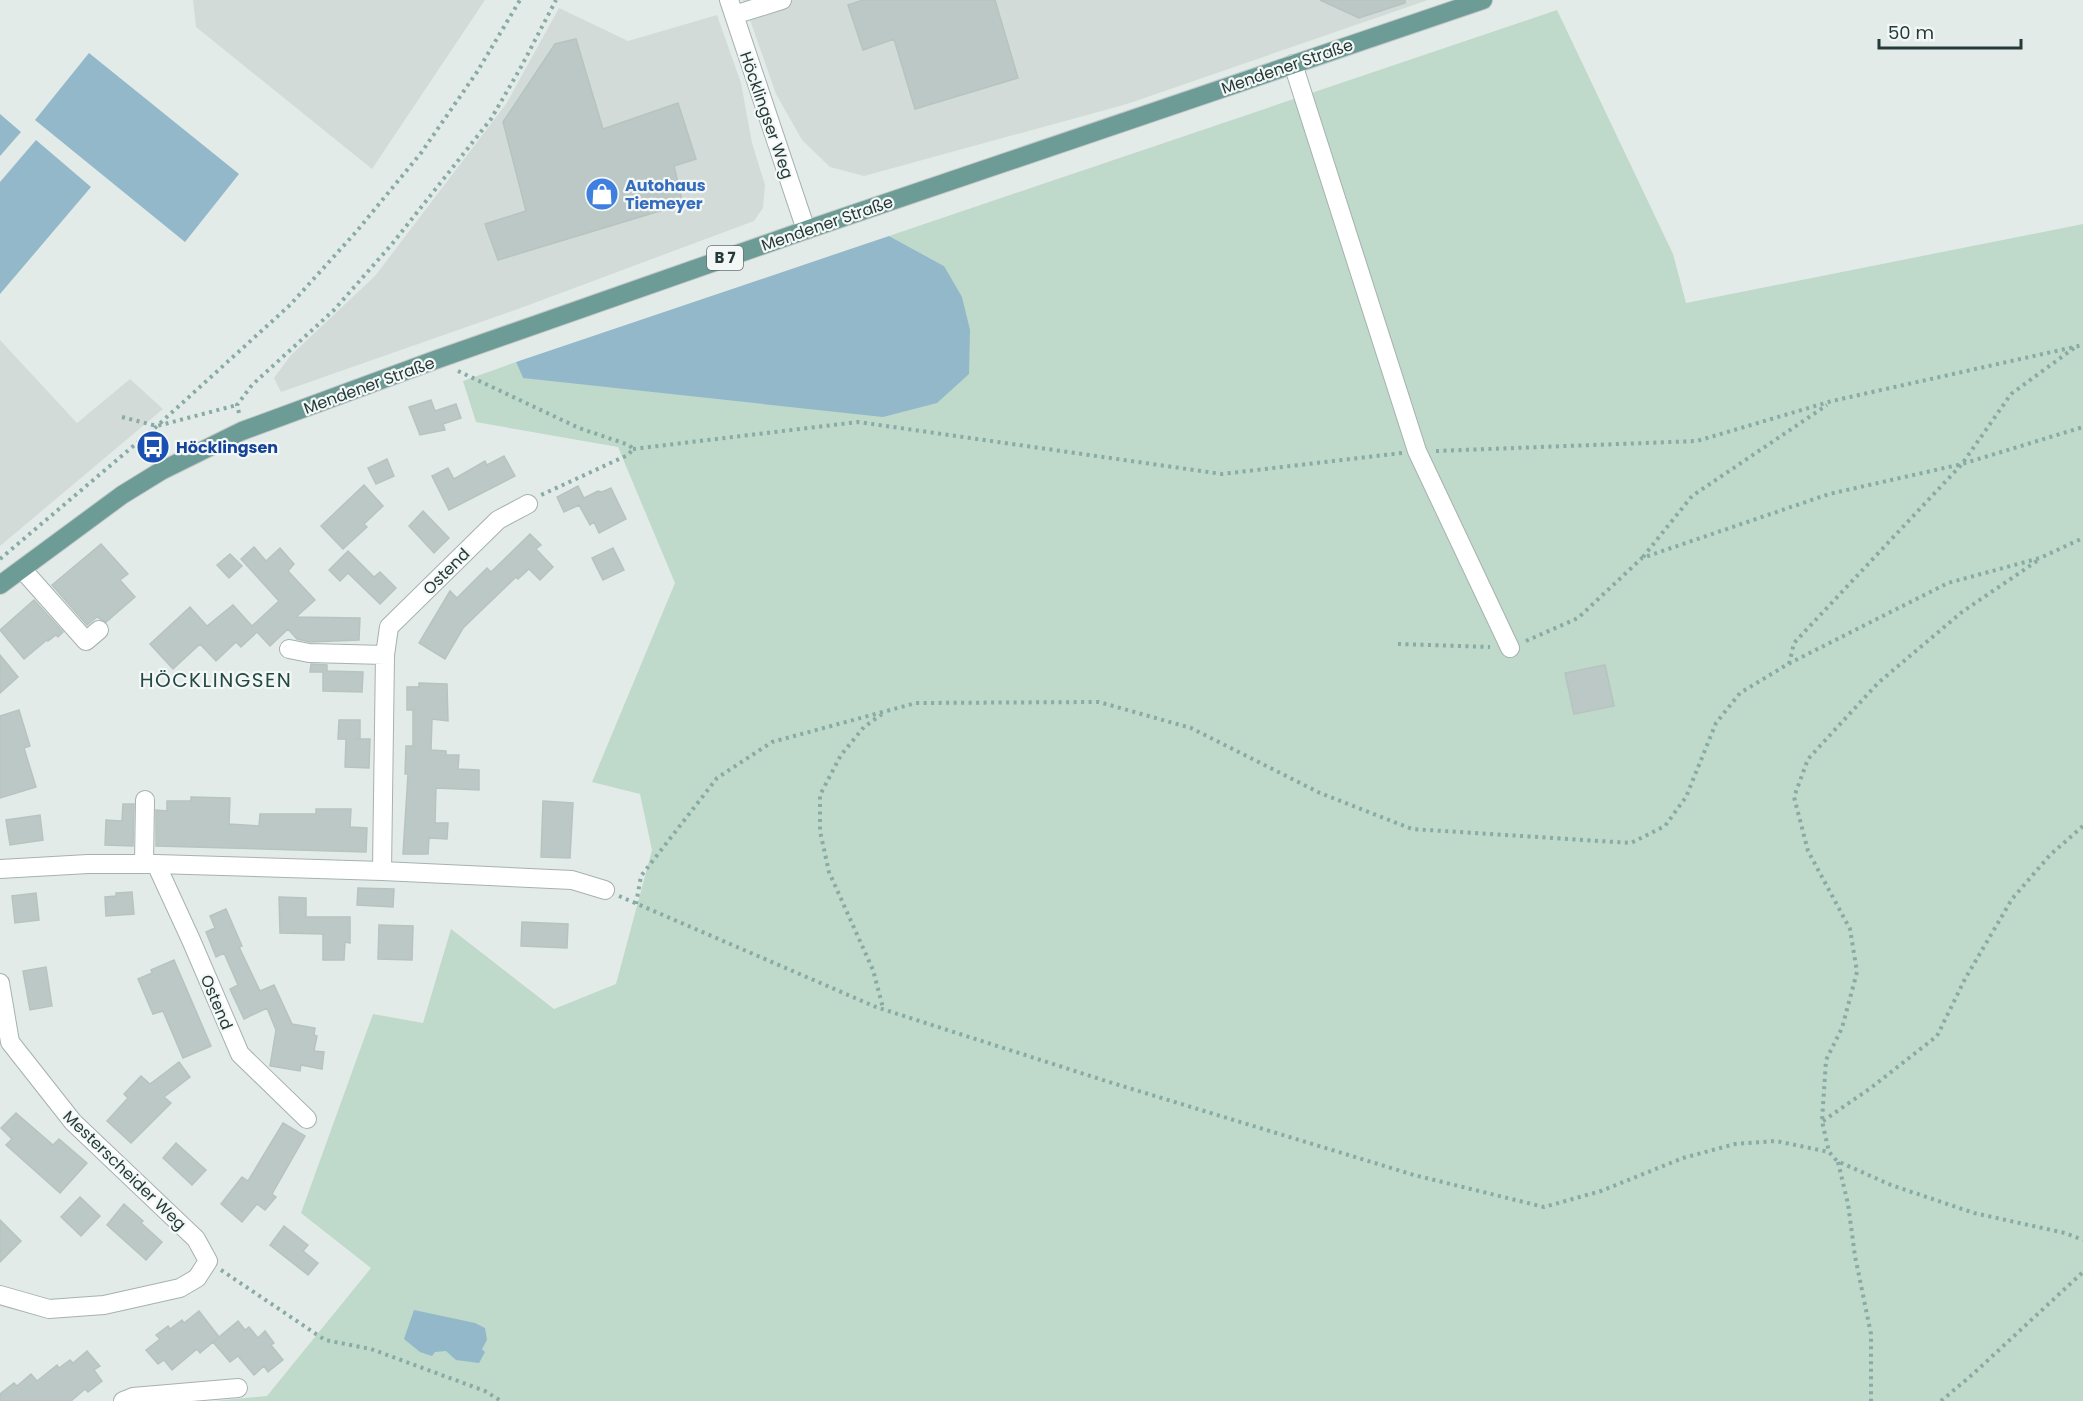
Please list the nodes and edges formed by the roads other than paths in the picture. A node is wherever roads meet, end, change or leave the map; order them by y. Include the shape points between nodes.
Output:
1 (782, 0) edge
2 (1483, 0) edge
3 (732, 8) edge
4 (1293, 64) junction
5 (806, 230) junction
6 (528, 504) road end
7 (22, 569) junction
8 (0, 585) edge
9 (99, 630) dead end
10 (1510, 648) road end
11 (289, 649) dead end
12 (385, 655) junction
13 (145, 800) dead end
14 (150, 864) junction
15 (0, 869) edge
16 (382, 871) junction
17 (605, 890) dead end
18 (0, 983) edge
19 (307, 1119) dead end
20 (0, 1295) edge
21 (238, 1388) dead end
22 (123, 1401) edge

1 - 3 street
2 - 4 main road, Mendener Straße / B 7
3 - 5 street, Höcklingser Weg
4 - 5 main road, Mendener Straße / B 7
4 - 10 street via 1417,451
5 - 7 main road, Mendener Straße / B 7 via 242,431 122,495
6 - 12 street, Ostend via 498,520 389,627
7 - 8 main road, Mendener Straße / B 7
7 - 9 street via 86,641
11 - 12 street
12 - 16 street, Ostend
13 - 14 street
14 - 15 street
14 - 16 street
14 - 19 street, Ostend via 191,940 240,1054
16 - 17 street via 572,880
18 - 20 street, Mesterscheider Weg via 10,1042 73,1122 196,1239 208,1262 198,1278 180,1288 104,1305 49,1309
21 - 22 street

